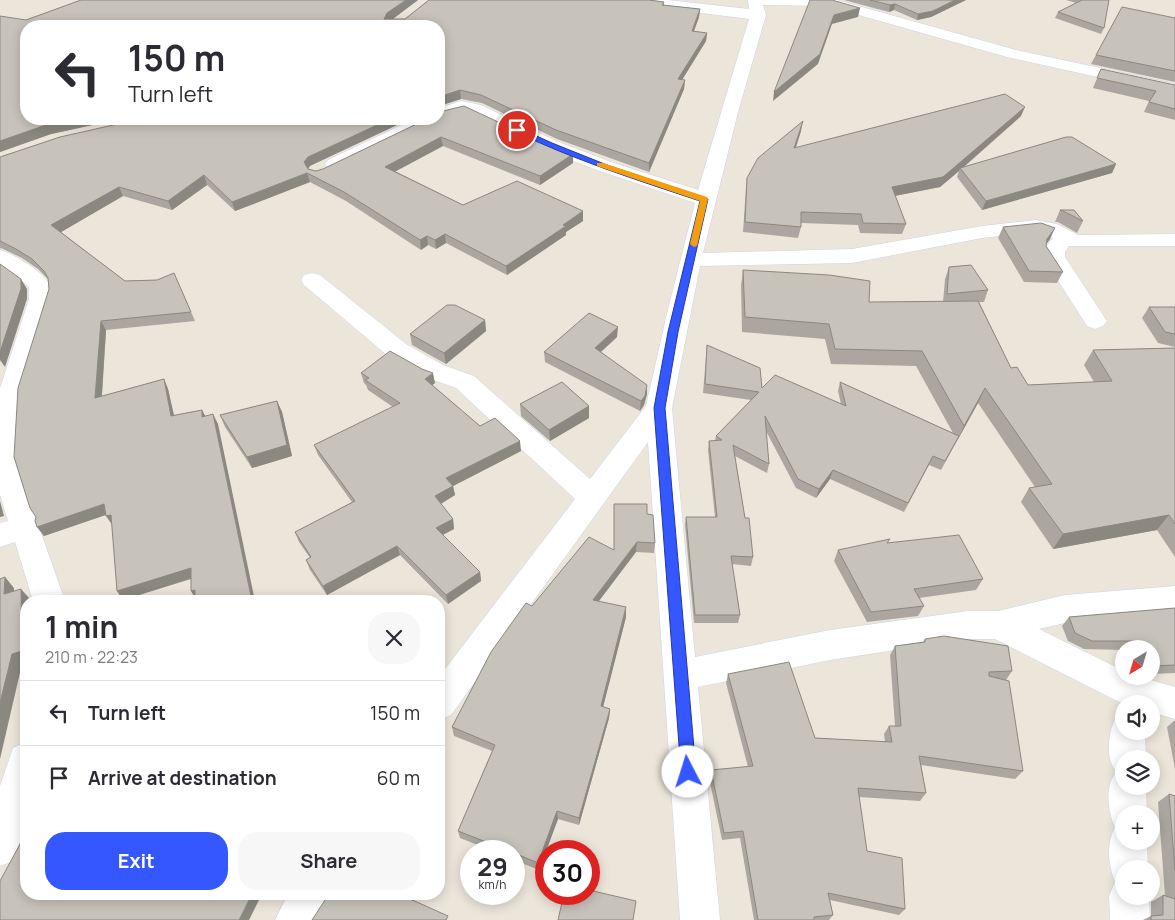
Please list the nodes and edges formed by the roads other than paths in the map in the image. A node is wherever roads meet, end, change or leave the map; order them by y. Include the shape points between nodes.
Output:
1 (630, 0) edge
2 (816, 0) edge
3 (756, 5) edge
4 (1175, 89) edge
5 (445, 112) edge
6 (416, 125) edge
7 (318, 172) edge
8 (704, 199) junction
9 (1065, 238) junction
10 (1175, 240) edge
11 (0, 257) edge
12 (691, 260) junction
13 (312, 280) dead end
14 (1095, 321) dead end
15 (660, 408) junction
16 (593, 498) junction
17 (13, 531) edge
18 (46, 595) edge
19 (1175, 600) edge
20 (998, 625) junction
21 (680, 675) junction
22 (1125, 695) edge
23 (445, 696) edge
24 (1160, 701) edge
25 (1175, 703) edge
26 (20, 780) edge
27 (0, 847) edge
28 (307, 900) edge
29 (1129, 905) edge
30 (295, 920) edge
31 (700, 920) edge
32 (1130, 920) edge

1 - 3 street
2 - 3 street
2 - 4 street via 1012,54
3 - 8 street
5 - 8 street via 461,106 475,109 549,145
6 - 7 street
8 - 12 street
9 - 10 street via 1074,241
9 - 12 street via 1050,228 1036,226 982,232 852,256
9 - 14 street via 1054,251 1054,257
11 - 17 street via 34,279 40,287 41,299 10,397 5,466
12 - 15 street via 673,332
13 - 16 street via 398,350 434,371 465,382
15 - 16 street
15 - 21 street
16 - 23 street
17 - 18 street
19 - 20 street via 1065,608
20 - 21 street via 968,625 830,644
20 - 22 street
21 - 31 street
24 - 25 street
26 - 27 street
28 - 30 street
29 - 32 street

